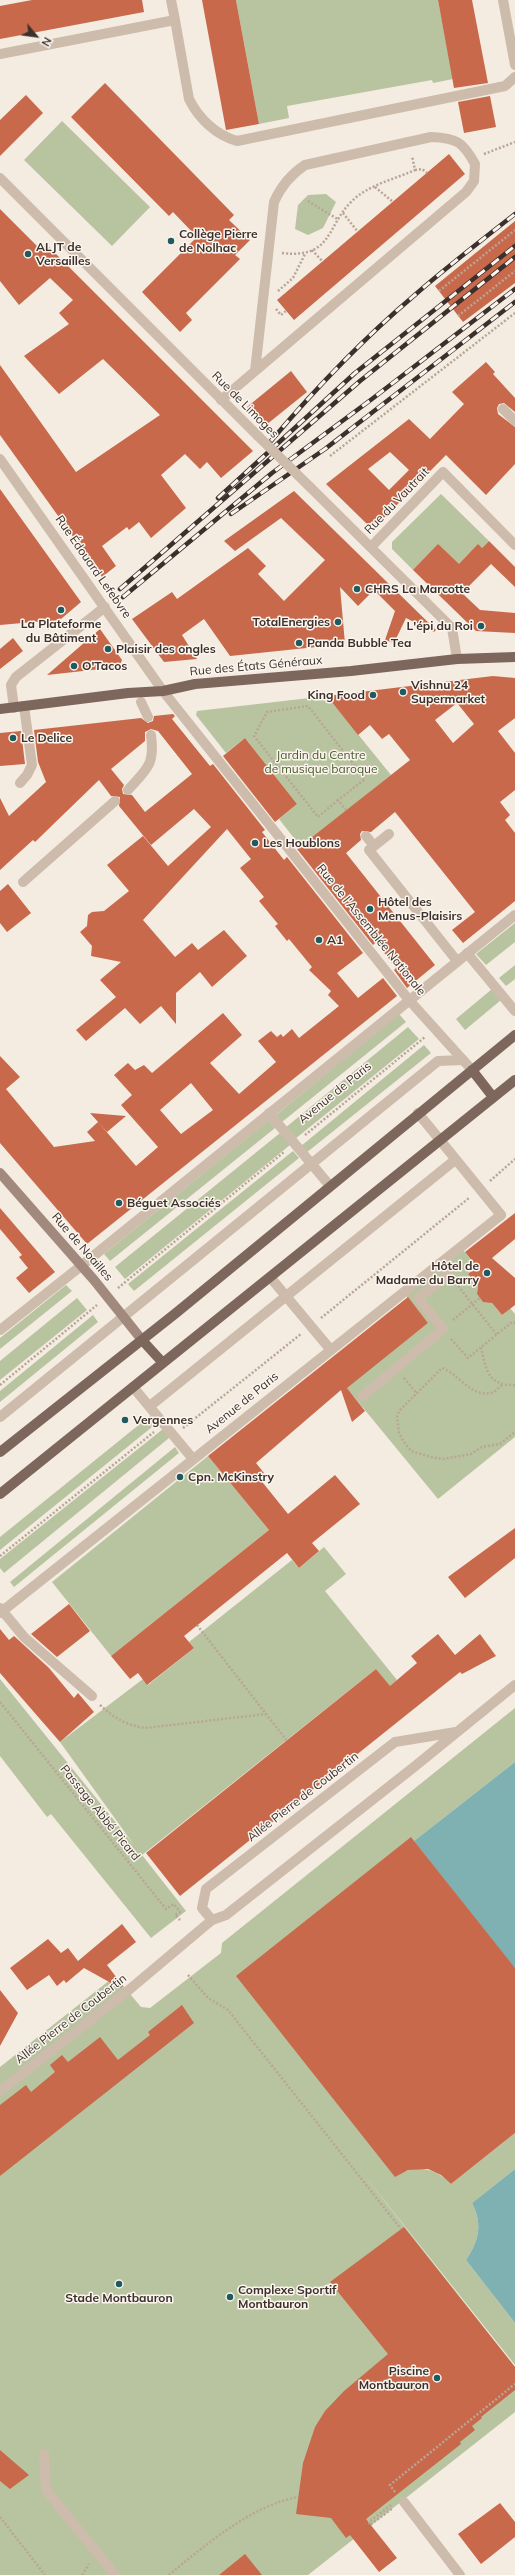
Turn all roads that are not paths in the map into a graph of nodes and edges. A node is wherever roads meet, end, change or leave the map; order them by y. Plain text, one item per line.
1 (171, 0) edge
2 (503, 0) edge
3 (175, 20) junction
4 (0, 54) edge
5 (515, 65) edge
6 (515, 77) edge
7 (0, 178) edge
8 (255, 371) junction
9 (221, 400) junction
10 (503, 409) dead end
11 (515, 421) edge
12 (0, 458) edge
13 (515, 545) edge
14 (371, 547) junction
15 (105, 607) junction
16 (515, 657) edge
17 (456, 659) junction
18 (163, 691) junction
19 (141, 702) dead end
20 (24, 706) junction
21 (14, 708) junction
22 (0, 709) edge
23 (148, 717) dead end
24 (151, 735) dead end
25 (20, 783) dead end
26 (128, 790) dead end
27 (115, 801) dead end
28 (390, 834) dead end
29 (366, 836) dead end
30 (374, 846) junction
31 (23, 882) dead end
32 (515, 915) edge
33 (467, 953) junction
34 (457, 961) junction
35 (409, 1000) junction
36 (514, 1009) edge
37 (515, 1035) edge
38 (463, 1060) junction
39 (472, 1070) junction
40 (515, 1080) edge
41 (494, 1097) junction
42 (269, 1113) junction
43 (418, 1113) junction
44 (439, 1140) junction
45 (455, 1160) junction
46 (311, 1164) junction
47 (0, 1173) edge
48 (330, 1186) junction
49 (439, 1264) junction
50 (81, 1266) junction
51 (270, 1277) junction
52 (287, 1297) junction
53 (123, 1316) junction
54 (0, 1330) edge
55 (142, 1340) junction
56 (330, 1349) junction
57 (163, 1363) junction
58 (133, 1387) junction
59 (363, 1396) dead end
60 (150, 1406) junction
61 (0, 1417) edge
62 (0, 1452) edge
63 (193, 1459) junction
64 (0, 1494) edge
65 (1, 1611) edge
66 (515, 1685) edge
67 (92, 1696) road end
68 (456, 1732) junction
69 (212, 1920) junction
70 (0, 2091) edge
71 (44, 2454) dead end
72 (399, 2502) road end
73 (115, 2575) edge
74 (460, 2575) edge

1 - 3 street
2 - 5 street
3 - 4 street
3 - 6 street
7 - 9 street, Rue de Limoges
8 - 8 street
8 - 9 street
9 - 14 street, Rue de Limoges, bridge
10 - 11 street
12 - 15 street, Rue Édouard Lefebvre
13 - 14 street, Rue du Vautrait
14 - 17 street, Rue de Limoges
15 - 18 street, Rue Édouard Lefebvre
15 - 21 street
16 - 17 main road, Rue des États Généraux
17 - 18 main road, Rue des États Généraux
18 - 20 main road, Rue des États Généraux
18 - 35 street, Rue de l'Assemblée Nationale
19 - 23 street
20 - 21 main road, Rue des États Généraux
20 - 25 street
21 - 22 main road, Rue des États Généraux
24 - 26 street
27 - 31 street
28 - 30 street
29 - 30 street
30 - 34 street
32 - 33 street
33 - 34 street
33 - 36 street
34 - 35 street
35 - 38 street, Rue de l'Assemblée Nationale
35 - 42 street
37 - 39 main road
38 - 39 street, Rue de l'Assemblée Nationale
38 - 46 street
39 - 41 main road
39 - 43 main road
40 - 41 main road
41 - 44 main road
42 - 46 street
42 - 50 street
43 - 44 street
43 - 48 main road
44 - 45 street
44 - 51 main road
45 - 49 street, Avenue de Paris
45 - 52 street
46 - 48 street
46 - 53 street
47 - 50 street, Rue de Noailles
48 - 55 main road
49 - 56 street, Avenue de Paris
49 - 59 street
50 - 53 street, Rue de Noailles
50 - 54 street
51 - 52 street
51 - 57 main road
52 - 56 street
52 - 60 street
53 - 55 street, Rue de Noailles
53 - 61 street
55 - 57 main road
55 - 62 main road
56 - 63 street, Avenue de Paris
57 - 58 main road
58 - 60 street
58 - 64 main road
60 - 63 street
63 - 65 street, Avenue de Paris
65 - 67 street
66 - 68 street, Allée Pierre de Coubertin
68 - 69 street, Allée Pierre de Coubertin
68 - 69 street, Allée Pierre de Coubertin
69 - 70 street, Allée Pierre de Coubertin
71 - 73 street
72 - 74 street

